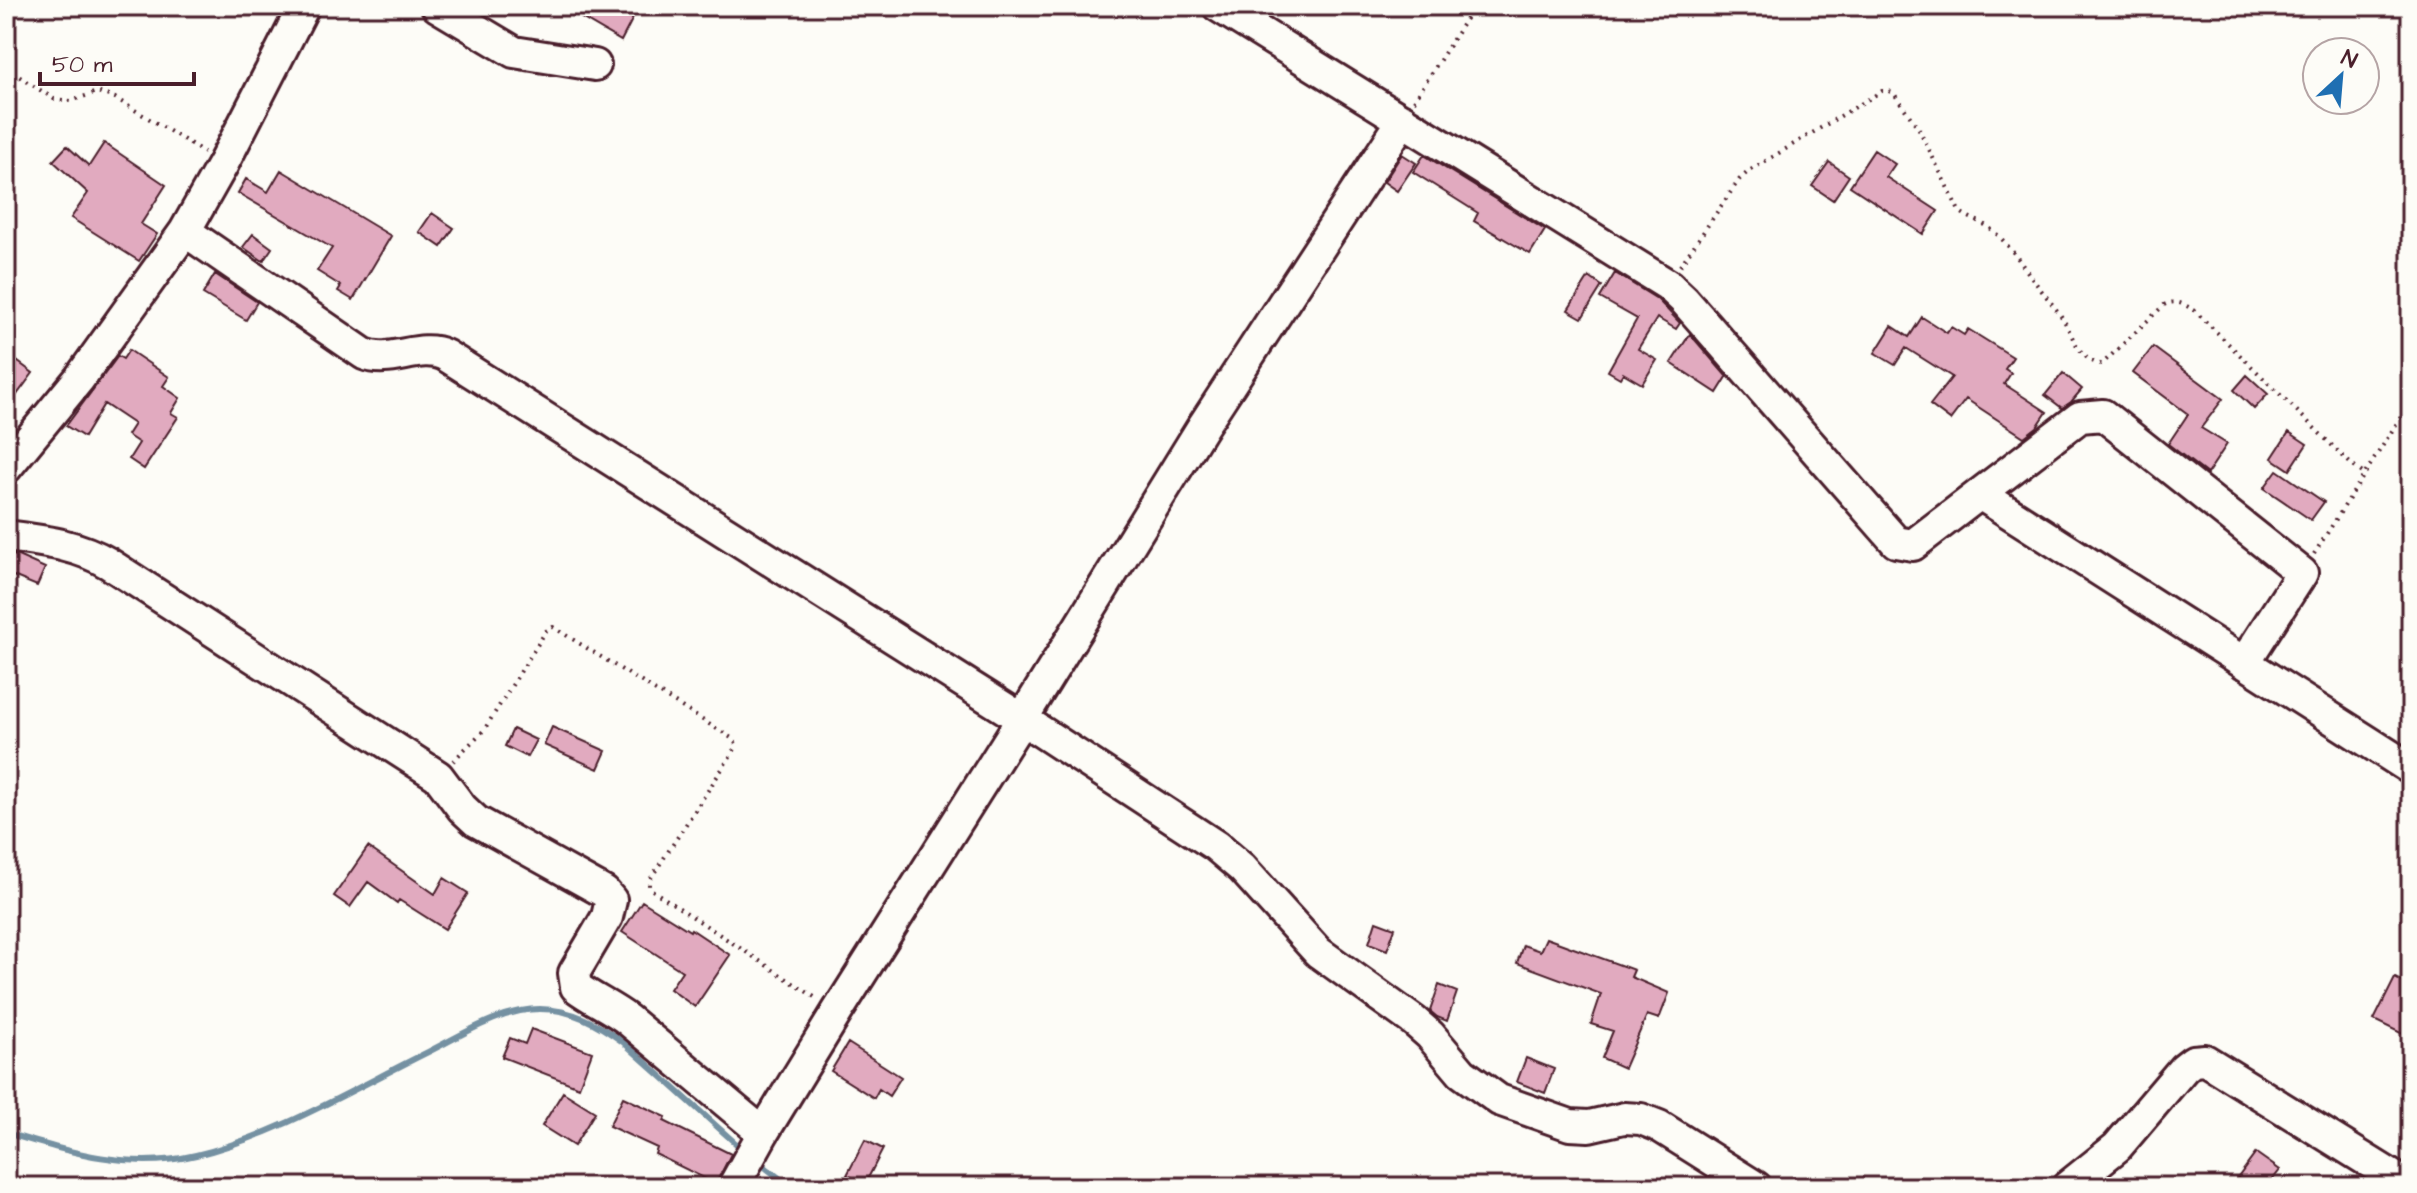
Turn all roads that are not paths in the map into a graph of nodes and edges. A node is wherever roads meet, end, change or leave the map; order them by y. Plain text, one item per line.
1 (304, 6) edge
2 (437, 6) edge
3 (1218, 6) edge
4 (595, 65) dead end
5 (1403, 120) junction
6 (185, 231) junction
7 (6, 468) edge
8 (1980, 494) junction
9 (6, 536) edge
10 (2244, 663) junction
11 (1022, 719) junction
12 (2411, 769) edge
13 (747, 1160) edge
14 (1756, 1187) edge
15 (2067, 1187) edge
16 (2410, 1187) edge

1 - 6 street
2 - 4 street
3 - 5 street
5 - 8 street
5 - 11 street
6 - 7 street
6 - 11 street
8 - 10 street
8 - 10 street
9 - 13 street
10 - 12 street
11 - 13 street
11 - 14 street
15 - 16 street

